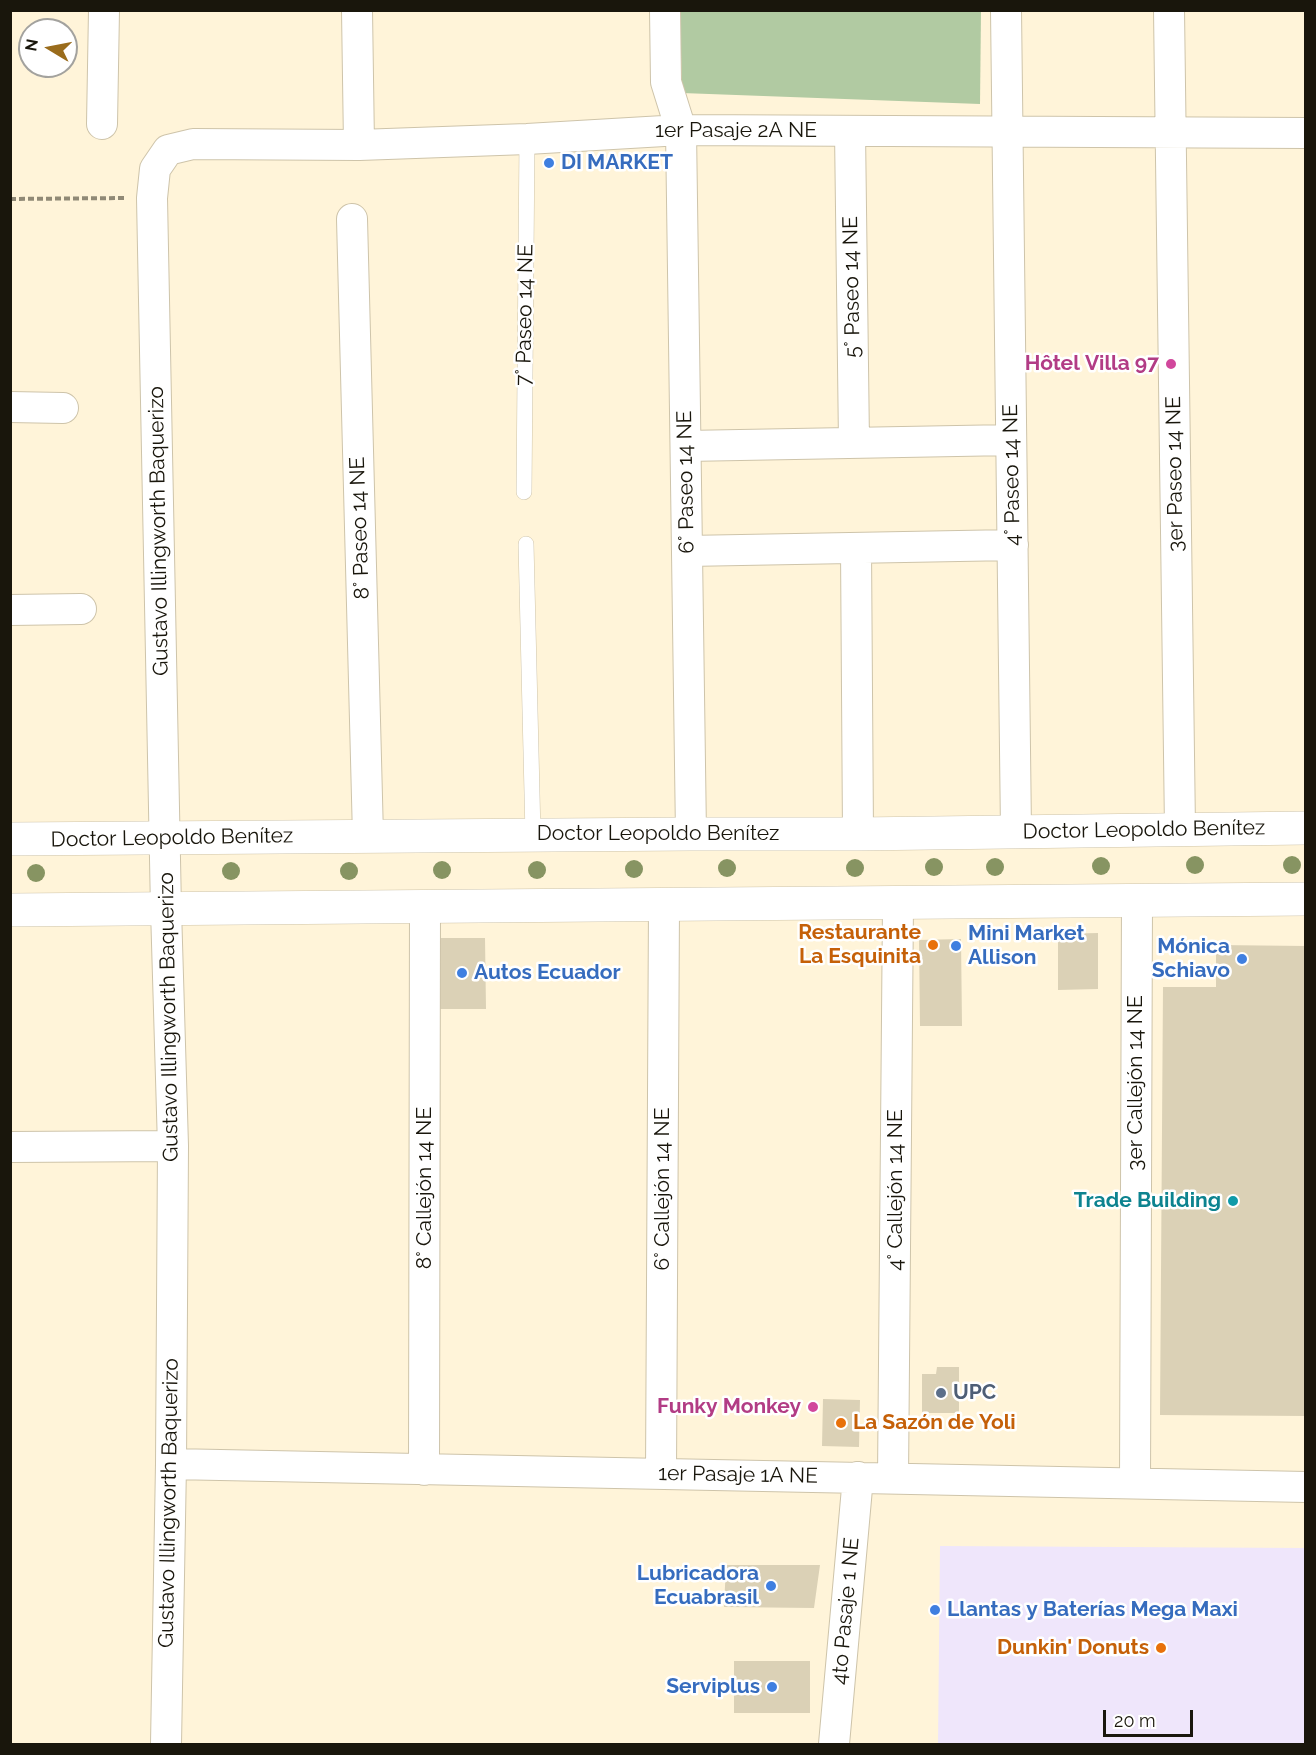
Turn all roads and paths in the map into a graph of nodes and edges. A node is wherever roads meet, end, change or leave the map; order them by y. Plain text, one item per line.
1 (104, 10) edge
2 (357, 10) edge
3 (665, 10) edge
4 (1006, 10) edge
5 (1169, 10) edge
6 (102, 124) dead end
7 (681, 130) junction
8 (850, 131) junction
9 (1007, 132) junction
10 (1170, 132) junction
11 (1305, 133) edge
12 (527, 139) junction
13 (359, 145) junction
14 (168, 150) joint
15 (152, 198) junction
16 (10, 199) edge
17 (352, 219) dead end
18 (10, 407) edge
19 (63, 408) dead end
20 (1011, 440) junction
21 (854, 443) junction
22 (686, 446) junction
23 (524, 492) dead end
24 (526, 544) dead end
25 (1013, 545) junction
26 (855, 548) junction
27 (687, 551) junction
28 (81, 609) dead end
29 (10, 610) edge
30 (1305, 828) edge
31 (1180, 829) junction
32 (1016, 831) junction
33 (691, 834) junction
34 (858, 834) junction
35 (533, 835) junction
36 (368, 836) junction
37 (165, 838) junction
38 (10, 839) edge
39 (1305, 899) edge
40 (1137, 900) junction
41 (898, 903) junction
42 (664, 905) junction
43 (425, 906) junction
44 (166, 909) junction
45 (10, 910) edge
46 (172, 1146) junction
47 (10, 1147) edge
48 (171, 1464) junction
49 (424, 1470) junction
50 (661, 1473) junction
51 (858, 1477) junction
52 (893, 1477) junction
53 (1135, 1482) junction
54 (1305, 1487) edge
55 (166, 1744) edge
56 (834, 1744) edge

1 - 6 street
2 - 13 street
3 - 7 street, 6° Paseo 14 NE
4 - 9 street, 4° Paseo 14 NE
5 - 10 street, 3er Paseo 14 NE
7 - 8 street, 1er Pasaje 2A NE
7 - 12 street, 1er Pasaje 2A NE
7 - 22 street, 6° Paseo 14 NE
8 - 9 street, 1er Pasaje 2A NE
8 - 21 street, 5° Paseo 14 NE
9 - 10 street, 1er Pasaje 2A NE
9 - 20 street, 4° Paseo 14 NE
10 - 11 street, 1er Pasaje 2A NE
10 - 31 street, 3er Paseo 14 NE
12 - 13 street, 1er Pasaje 2A NE
12 - 23 lane, 7° Paseo 14 NE
13 - 14 street, 1er Pasaje 2A NE
14 - 15 street, Gustavo Illingworth Baquerizo
15 - 16 path
15 - 37 street, Gustavo Illingworth Baquerizo
17 - 36 street, 8° Paseo 14 NE
18 - 19 street
20 - 21 street
20 - 25 street, 4° Paseo 14 NE
21 - 22 street
22 - 27 street, 6° Paseo 14 NE
24 - 35 lane
25 - 26 street
25 - 32 street, 4° Paseo 14 NE
26 - 27 street
26 - 34 street
27 - 33 street, 6° Paseo 14 NE
28 - 29 street
30 - 31 street, Doctor Leopoldo Benítez
31 - 32 street, Doctor Leopoldo Benítez
32 - 34 street, Doctor Leopoldo Benítez
33 - 34 street, Doctor Leopoldo Benítez
33 - 35 street, Doctor Leopoldo Benítez
35 - 36 street, Doctor Leopoldo Benítez
36 - 37 street, Doctor Leopoldo Benítez
37 - 38 street, Doctor Leopoldo Benítez
37 - 44 street, Gustavo Illingworth Baquerizo
39 - 40 street
40 - 41 street
40 - 53 street, 3er Callejón 14 NE
41 - 42 street
41 - 52 street, 4° Callejón 14 NE
42 - 43 street
42 - 50 street, 6° Callejón 14 NE
43 - 44 street
43 - 49 street, 8° Callejón 14 NE
44 - 45 street
44 - 46 street, Gustavo Illingworth Baquerizo
46 - 47 street
46 - 48 street, Gustavo Illingworth Baquerizo
48 - 49 street, 1er Pasaje 1A NE
48 - 55 street, Gustavo Illingworth Baquerizo
49 - 50 street, 1er Pasaje 1A NE
50 - 51 street, 1er Pasaje 1A NE
51 - 52 street, 1er Pasaje 1A NE
51 - 56 street, 4to Pasaje 1 NE
52 - 53 street, 1er Pasaje 1A NE
53 - 54 street, 1er Pasaje 1A NE

